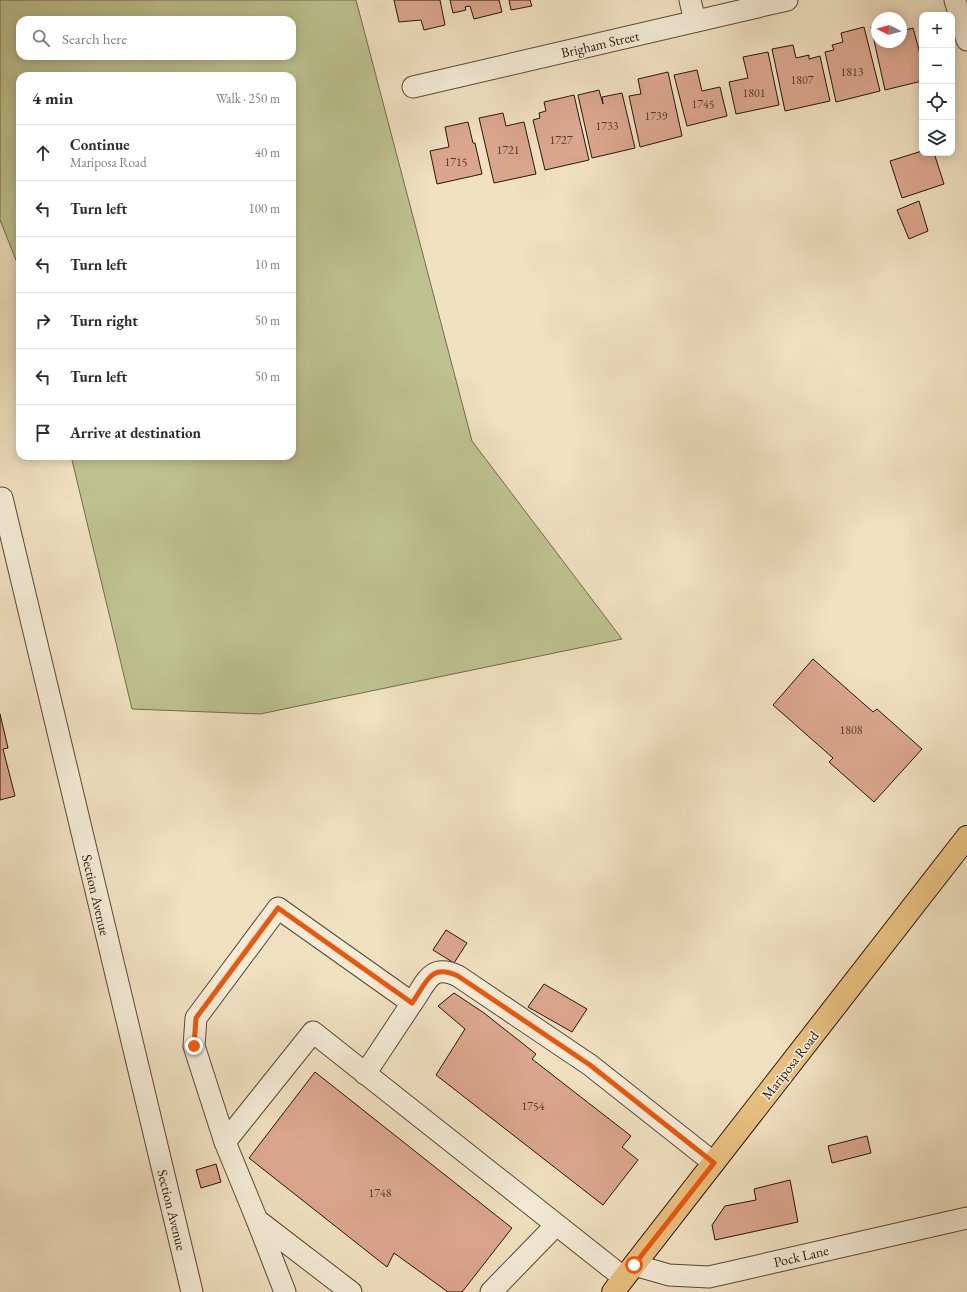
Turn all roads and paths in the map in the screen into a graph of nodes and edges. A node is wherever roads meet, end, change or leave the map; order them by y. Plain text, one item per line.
1 (690, 0) edge
2 (787, 0) edge
3 (955, 0) edge
4 (695, 21) junction
5 (967, 40) edge
6 (413, 87) dead end
7 (2, 498) dead end
8 (967, 837) edge
9 (412, 1003) junction
10 (365, 1074) junction
11 (225, 1142) junction
12 (714, 1163) junction
13 (967, 1218) edge
14 (257, 1220) junction
15 (556, 1225) junction
16 (623, 1278) edge
17 (192, 1292) edge
18 (285, 1292) edge
19 (351, 1292) edge
20 (491, 1292) edge

1 - 4 street
2 - 4 street, Brigham Street
3 - 5 street
4 - 6 street, Brigham Street
7 - 17 street, Section Avenue
8 - 12 main road, Mariposa Road
9 - 10 street
9 - 11 street
9 - 12 street
10 - 11 street
10 - 15 street
11 - 14 street
12 - 16 main road, Mariposa Road
13 - 16 street, Pock Lane
14 - 18 street
14 - 19 street
15 - 16 street
15 - 20 street

